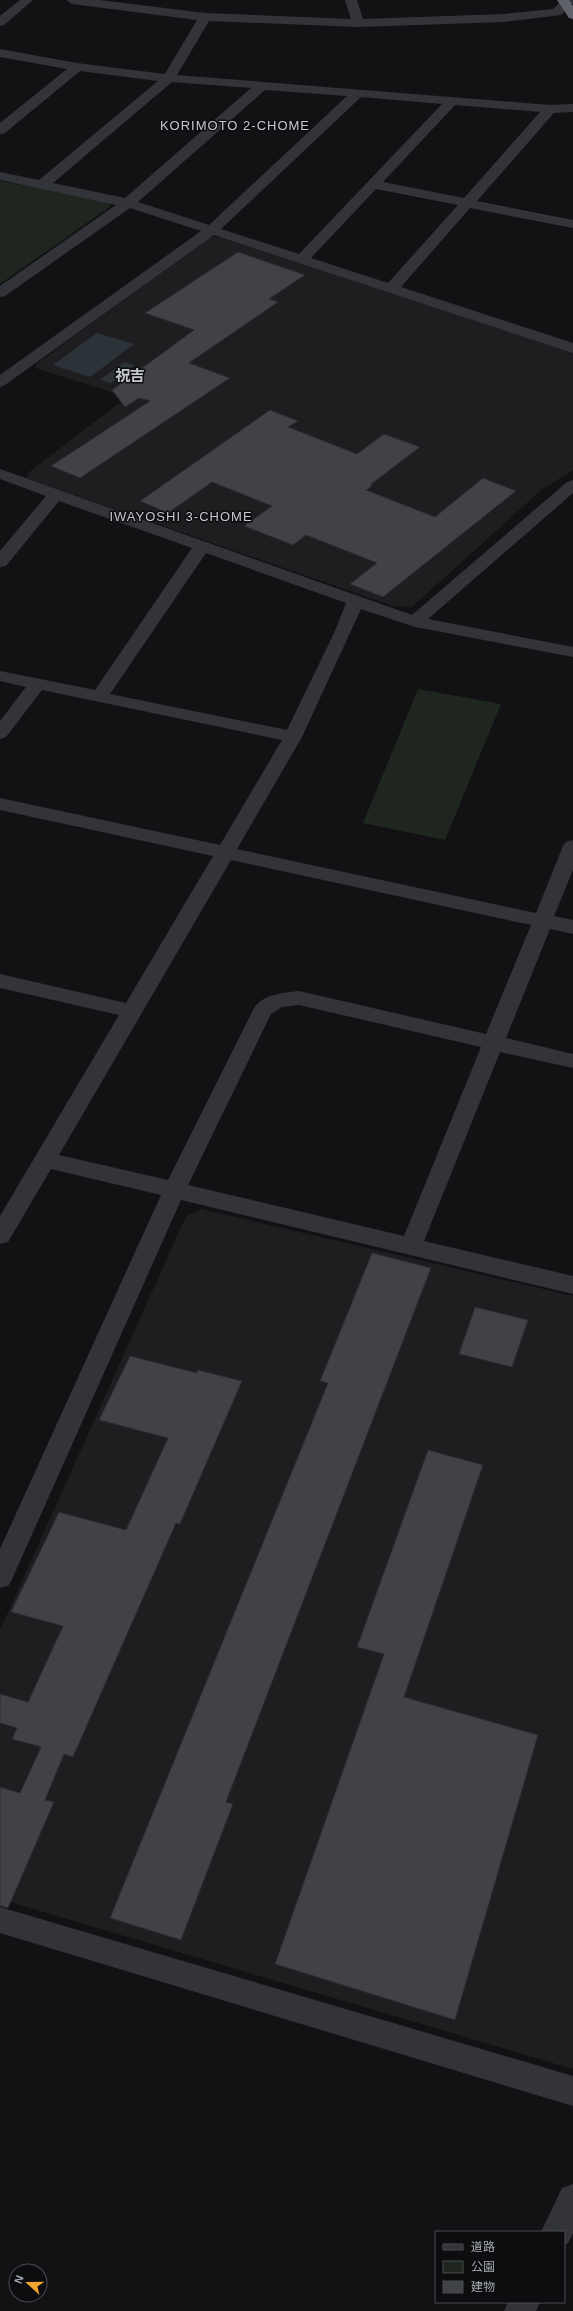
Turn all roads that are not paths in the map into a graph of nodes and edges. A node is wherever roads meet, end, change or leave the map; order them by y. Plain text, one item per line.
1 (27, 0) edge
2 (72, 0) edge
3 (351, 0) edge
4 (566, 1) edge
5 (573, 15) edge
6 (205, 17) junction
7 (0, 22) edge
8 (358, 23) junction
9 (0, 53) edge
10 (77, 67) junction
11 (169, 78) junction
12 (261, 86) junction
13 (357, 94) junction
14 (451, 102) junction
15 (573, 108) edge
16 (550, 109) junction
17 (0, 130) edge
18 (0, 176) edge
19 (42, 184) junction
20 (373, 184) junction
21 (128, 203) junction
22 (467, 203) junction
23 (573, 224) edge
24 (212, 230) junction
25 (302, 259) junction
26 (391, 289) junction
27 (0, 293) edge
28 (570, 343) edge
29 (0, 382) edge
30 (0, 474) edge
31 (572, 486) edge
32 (55, 495) junction
33 (202, 546) junction
34 (0, 562) edge
35 (356, 600) junction
36 (415, 622) junction
37 (573, 652) edge
38 (0, 676) edge
39 (38, 684) junction
40 (99, 697) junction
41 (0, 733) edge
42 (293, 737) junction
43 (0, 804) edge
44 (573, 846) edge
45 (224, 853) junction
46 (542, 920) junction
47 (573, 927) edge
48 (0, 980) edge
49 (130, 1011) junction
50 (492, 1044) junction
51 (573, 1061) edge
52 (44, 1159) junction
53 (174, 1191) junction
54 (0, 1236) edge
55 (411, 1246) junction
56 (573, 1285) edge
57 (0, 1577) edge
58 (0, 1920) edge
59 (573, 2091) edge
60 (573, 2199) edge
61 (557, 2231) edge

1 - 7 street
2 - 6 street
3 - 8 street
4 - 5 highway
4 - 8 street
6 - 8 street
6 - 11 street
9 - 10 street
10 - 11 street
10 - 17 street
11 - 12 street
11 - 19 street
12 - 13 street
12 - 21 street
13 - 14 street
13 - 24 street
14 - 16 street
14 - 20 street
15 - 16 street
16 - 22 street
18 - 19 street
19 - 21 street
20 - 22 street
20 - 25 street
21 - 24 street
21 - 27 street
22 - 23 street
22 - 26 street
24 - 25 street
24 - 29 street
25 - 26 street
26 - 28 street
30 - 32 street
31 - 36 street
32 - 33 street
32 - 34 street
33 - 35 street
33 - 40 street
35 - 36 street
35 - 42 street
36 - 37 street
38 - 39 street
39 - 40 street
39 - 41 street
40 - 42 street
42 - 45 street
43 - 45 street
44 - 46 street
45 - 46 street
45 - 49 street
46 - 47 street
46 - 50 street
48 - 49 street
49 - 52 street
50 - 51 street
50 - 53 street
50 - 55 street
52 - 53 street
52 - 54 street
53 - 55 street
53 - 57 street
55 - 56 street
58 - 59 street
60 - 61 street

